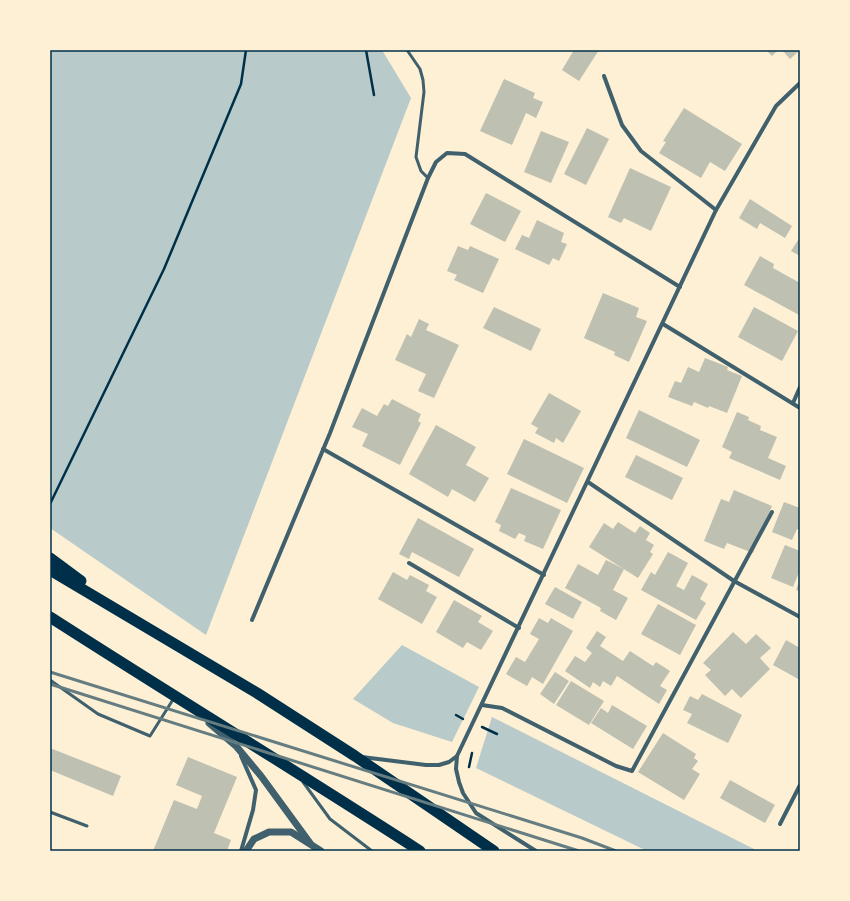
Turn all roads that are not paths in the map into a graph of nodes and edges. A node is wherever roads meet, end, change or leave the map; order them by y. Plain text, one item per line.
1 (407, 50) edge
2 (604, 76) dead end
3 (800, 83) edge
4 (428, 178) junction
5 (716, 210) junction
6 (680, 288) junction
7 (663, 324) junction
8 (800, 387) edge
9 (793, 403) junction
10 (800, 408) edge
11 (323, 449) junction
12 (588, 482) junction
13 (772, 512) dead end
14 (50, 558) edge
15 (409, 563) dead end
16 (50, 570) edge
17 (544, 575) junction
18 (734, 581) junction
19 (50, 617) edge
20 (800, 617) edge
21 (252, 620) dead end
22 (137, 621) junction
23 (519, 628) junction
24 (50, 680) edge
25 (175, 697) junction
26 (482, 705) junction
27 (192, 708) junction
28 (236, 746) junction
29 (355, 756) junction
30 (457, 756) junction
31 (295, 770) junction
32 (800, 785) edge
33 (50, 812) edge
34 (780, 824) dead end
35 (88, 826) dead end
36 (310, 843) junction
37 (241, 851) edge
38 (246, 851) edge
39 (321, 851) edge
40 (372, 851) edge
41 (420, 851) edge
42 (494, 851) edge
43 (536, 851) edge

1 - 4 lane
2 - 5 street
3 - 5 street
4 - 6 street
4 - 11 street
5 - 6 street
6 - 7 street
7 - 9 street
7 - 12 street
8 - 9 street
9 - 10 street
11 - 17 street
11 - 21 street
12 - 17 street
12 - 18 street
13 - 18 street
14 - 22 highway
15 - 23 street
16 - 22 highway
17 - 23 street
18 - 20 street
18 - 26 street
19 - 25 highway
22 - 29 highway
23 - 26 street
24 - 25 lane
25 - 27 highway
26 - 30 street
27 - 28 street
27 - 31 highway
28 - 36 street
28 - 37 street
29 - 30 street
29 - 42 highway
30 - 43 street
31 - 40 lane
31 - 41 highway
32 - 34 street
33 - 35 lane
36 - 38 street
36 - 39 street

